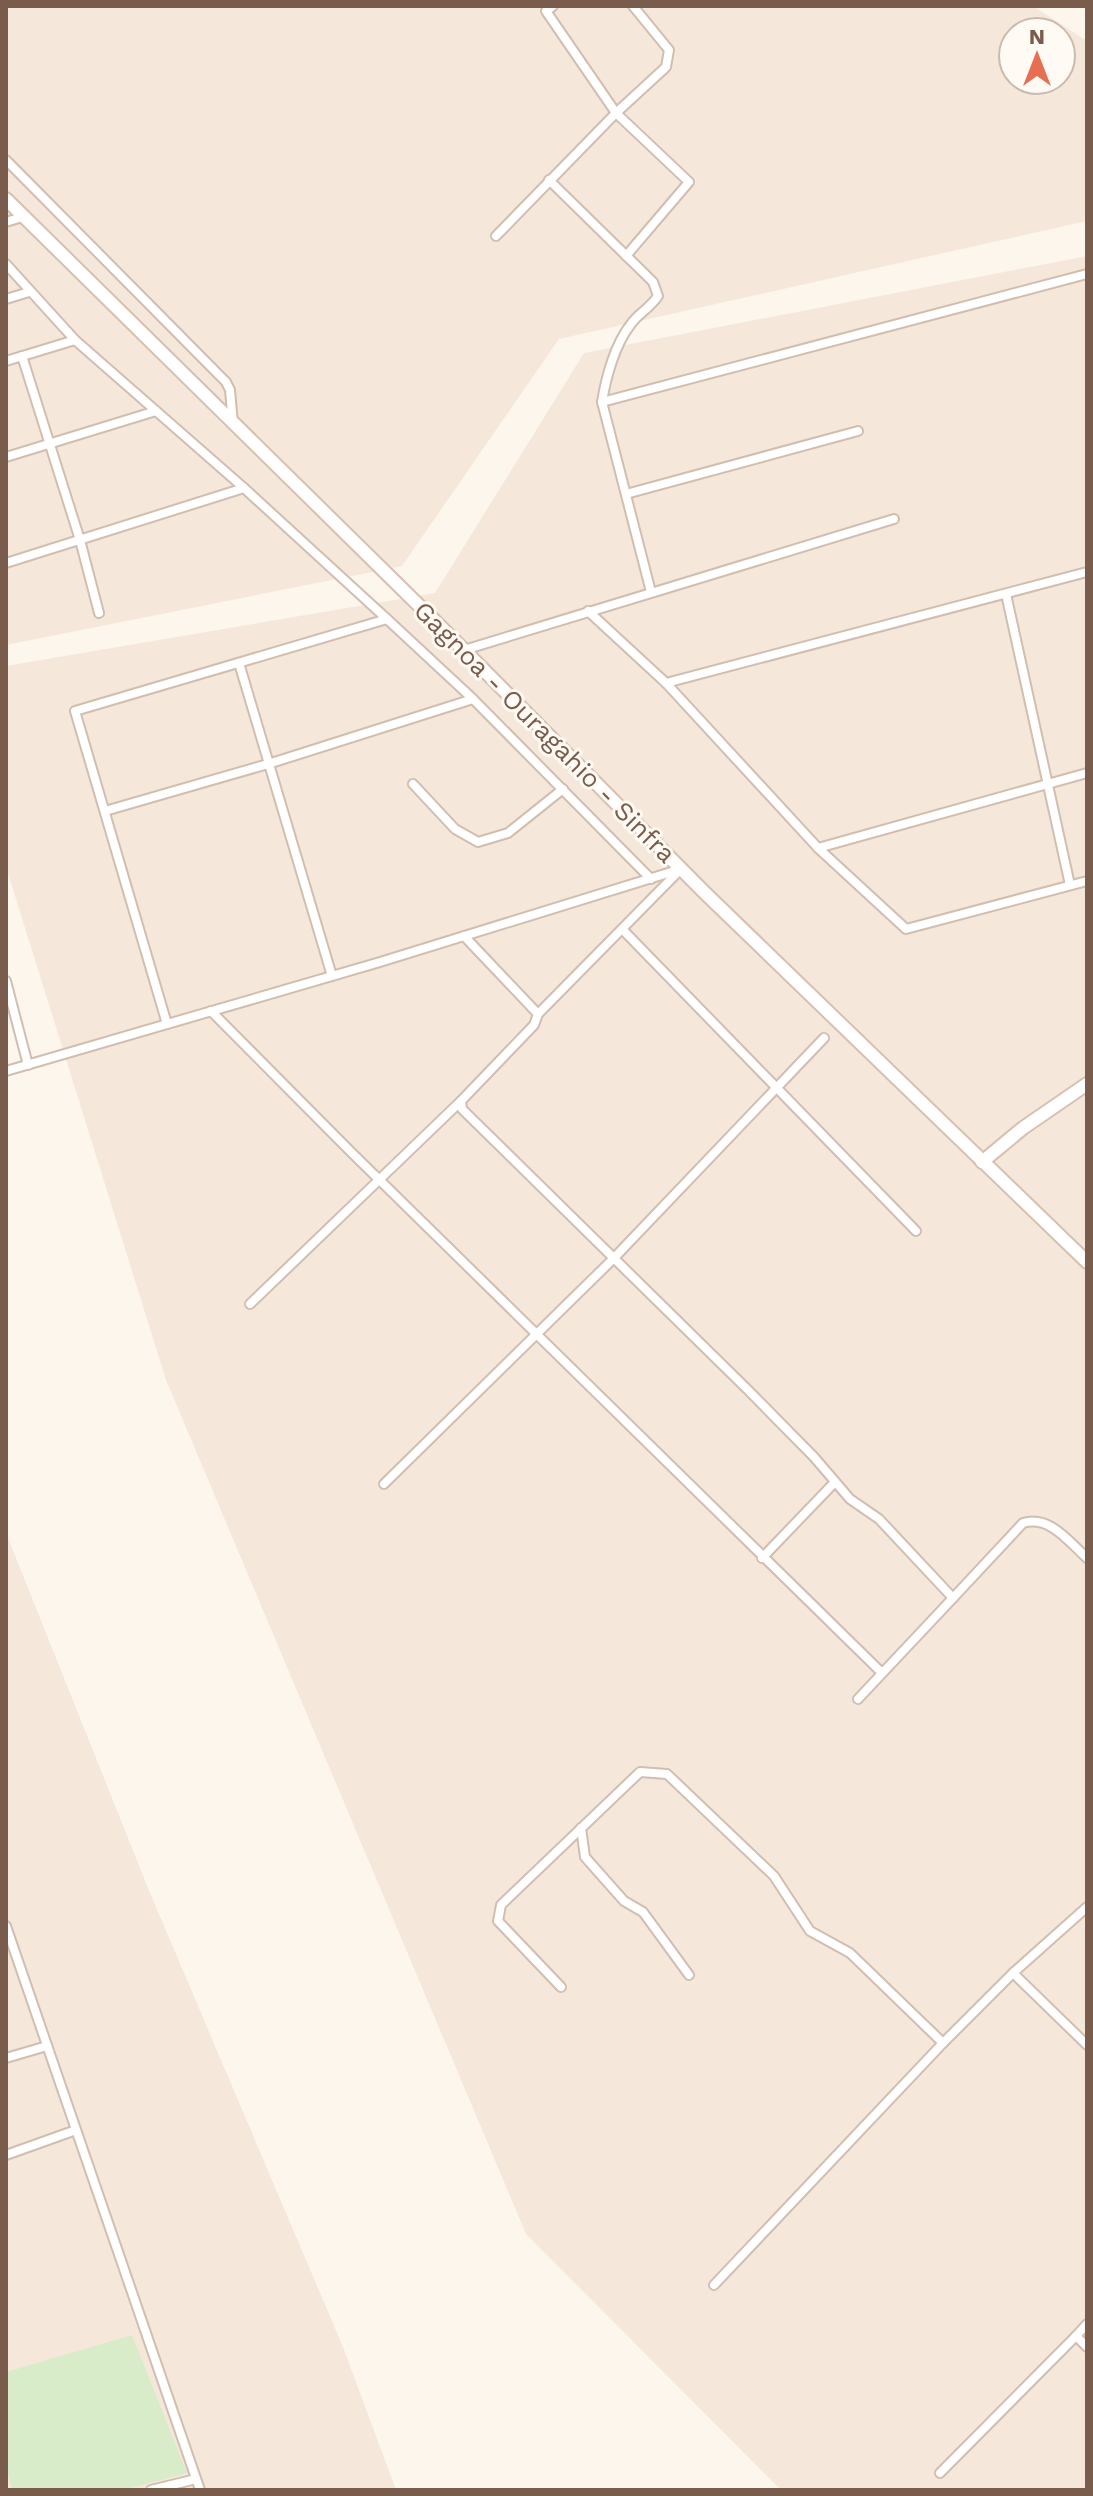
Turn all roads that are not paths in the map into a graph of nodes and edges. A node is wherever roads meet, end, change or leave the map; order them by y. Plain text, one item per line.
1 (553, 6) edge
2 (633, 6) edge
3 (616, 113) junction
4 (6, 160) edge
5 (549, 180) junction
6 (6, 199) edge
7 (22, 217) junction
8 (6, 222) edge
9 (496, 236) dead end
10 (626, 256) junction
11 (6, 264) edge
12 (1087, 274) edge
13 (29, 292) junction
14 (6, 299) edge
15 (75, 340) junction
16 (22, 356) junction
17 (6, 361) edge
18 (602, 402) junction
19 (156, 411) junction
20 (233, 424) junction
21 (858, 431) dead end
22 (49, 444) junction
23 (6, 457) edge
24 (244, 488) junction
25 (626, 494) junction
26 (894, 519) dead end
27 (80, 540) junction
28 (6, 563) edge
29 (1087, 572) edge
30 (651, 592) junction
31 (1006, 594) junction
32 (588, 611) junction
33 (99, 613) dead end
34 (387, 619) junction
35 (464, 650) junction
36 (239, 663) junction
37 (666, 683) junction
38 (473, 699) junction
39 (268, 764) junction
40 (1087, 773) edge
41 (1047, 783) junction
42 (413, 784) dead end
43 (563, 789) junction
44 (105, 811) junction
45 (818, 848) junction
46 (681, 869) junction
47 (651, 879) junction
48 (1087, 881) edge
49 (1070, 885) junction
50 (622, 929) junction
51 (464, 936) junction
52 (332, 976) junction
53 (6, 981) edge
54 (211, 1011) junction
55 (538, 1014) junction
56 (167, 1024) junction
57 (824, 1038) dead end
58 (28, 1065) junction
59 (6, 1071) edge
60 (1087, 1084) edge
61 (777, 1087) junction
62 (461, 1101) junction
63 (982, 1162) junction
64 (379, 1179) junction
65 (916, 1231) dead end
66 (614, 1258) junction
67 (1087, 1262) edge
68 (250, 1304) dead end
69 (536, 1335) junction
70 (835, 1482) junction
71 (384, 1484) dead end
72 (762, 1558) junction
73 (1087, 1558) edge
74 (953, 1598) junction
75 (882, 1673) junction
76 (858, 1699) dead end
77 (581, 1828) junction
78 (1087, 1907) edge
79 (6, 1926) edge
80 (10, 1950) edge
81 (1013, 1973) junction
82 (689, 1975) dead end
83 (561, 1987) dead end
84 (943, 2043) junction
85 (1087, 2045) edge
86 (47, 2046) junction
87 (6, 2058) edge
88 (76, 2130) junction
89 (6, 2155) edge
90 (714, 2285) dead end
91 (1087, 2324) edge
92 (1076, 2336) junction
93 (1087, 2347) edge
94 (940, 2473) dead end
95 (196, 2479) junction
96 (151, 2490) edge
97 (200, 2490) edge

1 - 3 street
2 - 3 street
3 - 5 street
3 - 10 street
4 - 20 street
5 - 9 street
5 - 10 street
6 - 7 main road, Gagnoa - Ouragahio - Sinfra
7 - 8 street
7 - 20 main road, Gagnoa - Ouragahio - Sinfra
10 - 18 street
11 - 13 street
12 - 18 street
13 - 14 street
13 - 15 street
15 - 16 street
15 - 19 street
16 - 17 street
16 - 22 street
18 - 25 street
19 - 22 street
19 - 24 street
20 - 35 main road, Gagnoa - Ouragahio - Sinfra
21 - 25 street
22 - 23 street
22 - 27 street
24 - 27 street
24 - 34 street
25 - 30 street
26 - 30 street
27 - 28 street
27 - 33 street
29 - 31 street
30 - 32 street
31 - 37 street
31 - 41 street
32 - 35 street
32 - 37 street
34 - 36 street
34 - 38 street
35 - 46 main road, Gagnoa - Ouragahio - Sinfra
36 - 39 street
36 - 44 street
37 - 45 street
38 - 39 street
38 - 43 street
39 - 44 street
39 - 52 street
40 - 41 street
41 - 45 street
41 - 49 street
42 - 43 street
43 - 47 street
44 - 56 street
45 - 49 street
46 - 47 street
46 - 50 street
46 - 63 main road, Gagnoa - Ouragahio - Sinfra
47 - 51 street
48 - 49 street
50 - 55 street
50 - 61 street
51 - 52 street
51 - 55 street
52 - 54 street
53 - 58 street
54 - 56 street
54 - 64 street
55 - 62 street
56 - 58 street
57 - 61 street
58 - 59 street
60 - 63 main road
61 - 65 street
61 - 66 street
62 - 64 street
62 - 66 street
63 - 67 main road, Gagnoa - Ouragahio - Sinfra
64 - 68 street
64 - 69 street
66 - 69 street
66 - 70 street
69 - 71 street
69 - 72 street
70 - 72 street
70 - 74 street
72 - 75 street
73 - 74 street
74 - 75 street
75 - 76 street
77 - 82 street
77 - 83 street
77 - 84 street
78 - 81 street
79 - 80 street
80 - 86 street
81 - 84 street
81 - 85 street
84 - 90 street
86 - 87 street
86 - 88 street
88 - 89 street
88 - 95 street
91 - 92 street
92 - 93 street
92 - 94 street
95 - 96 street
95 - 97 street

